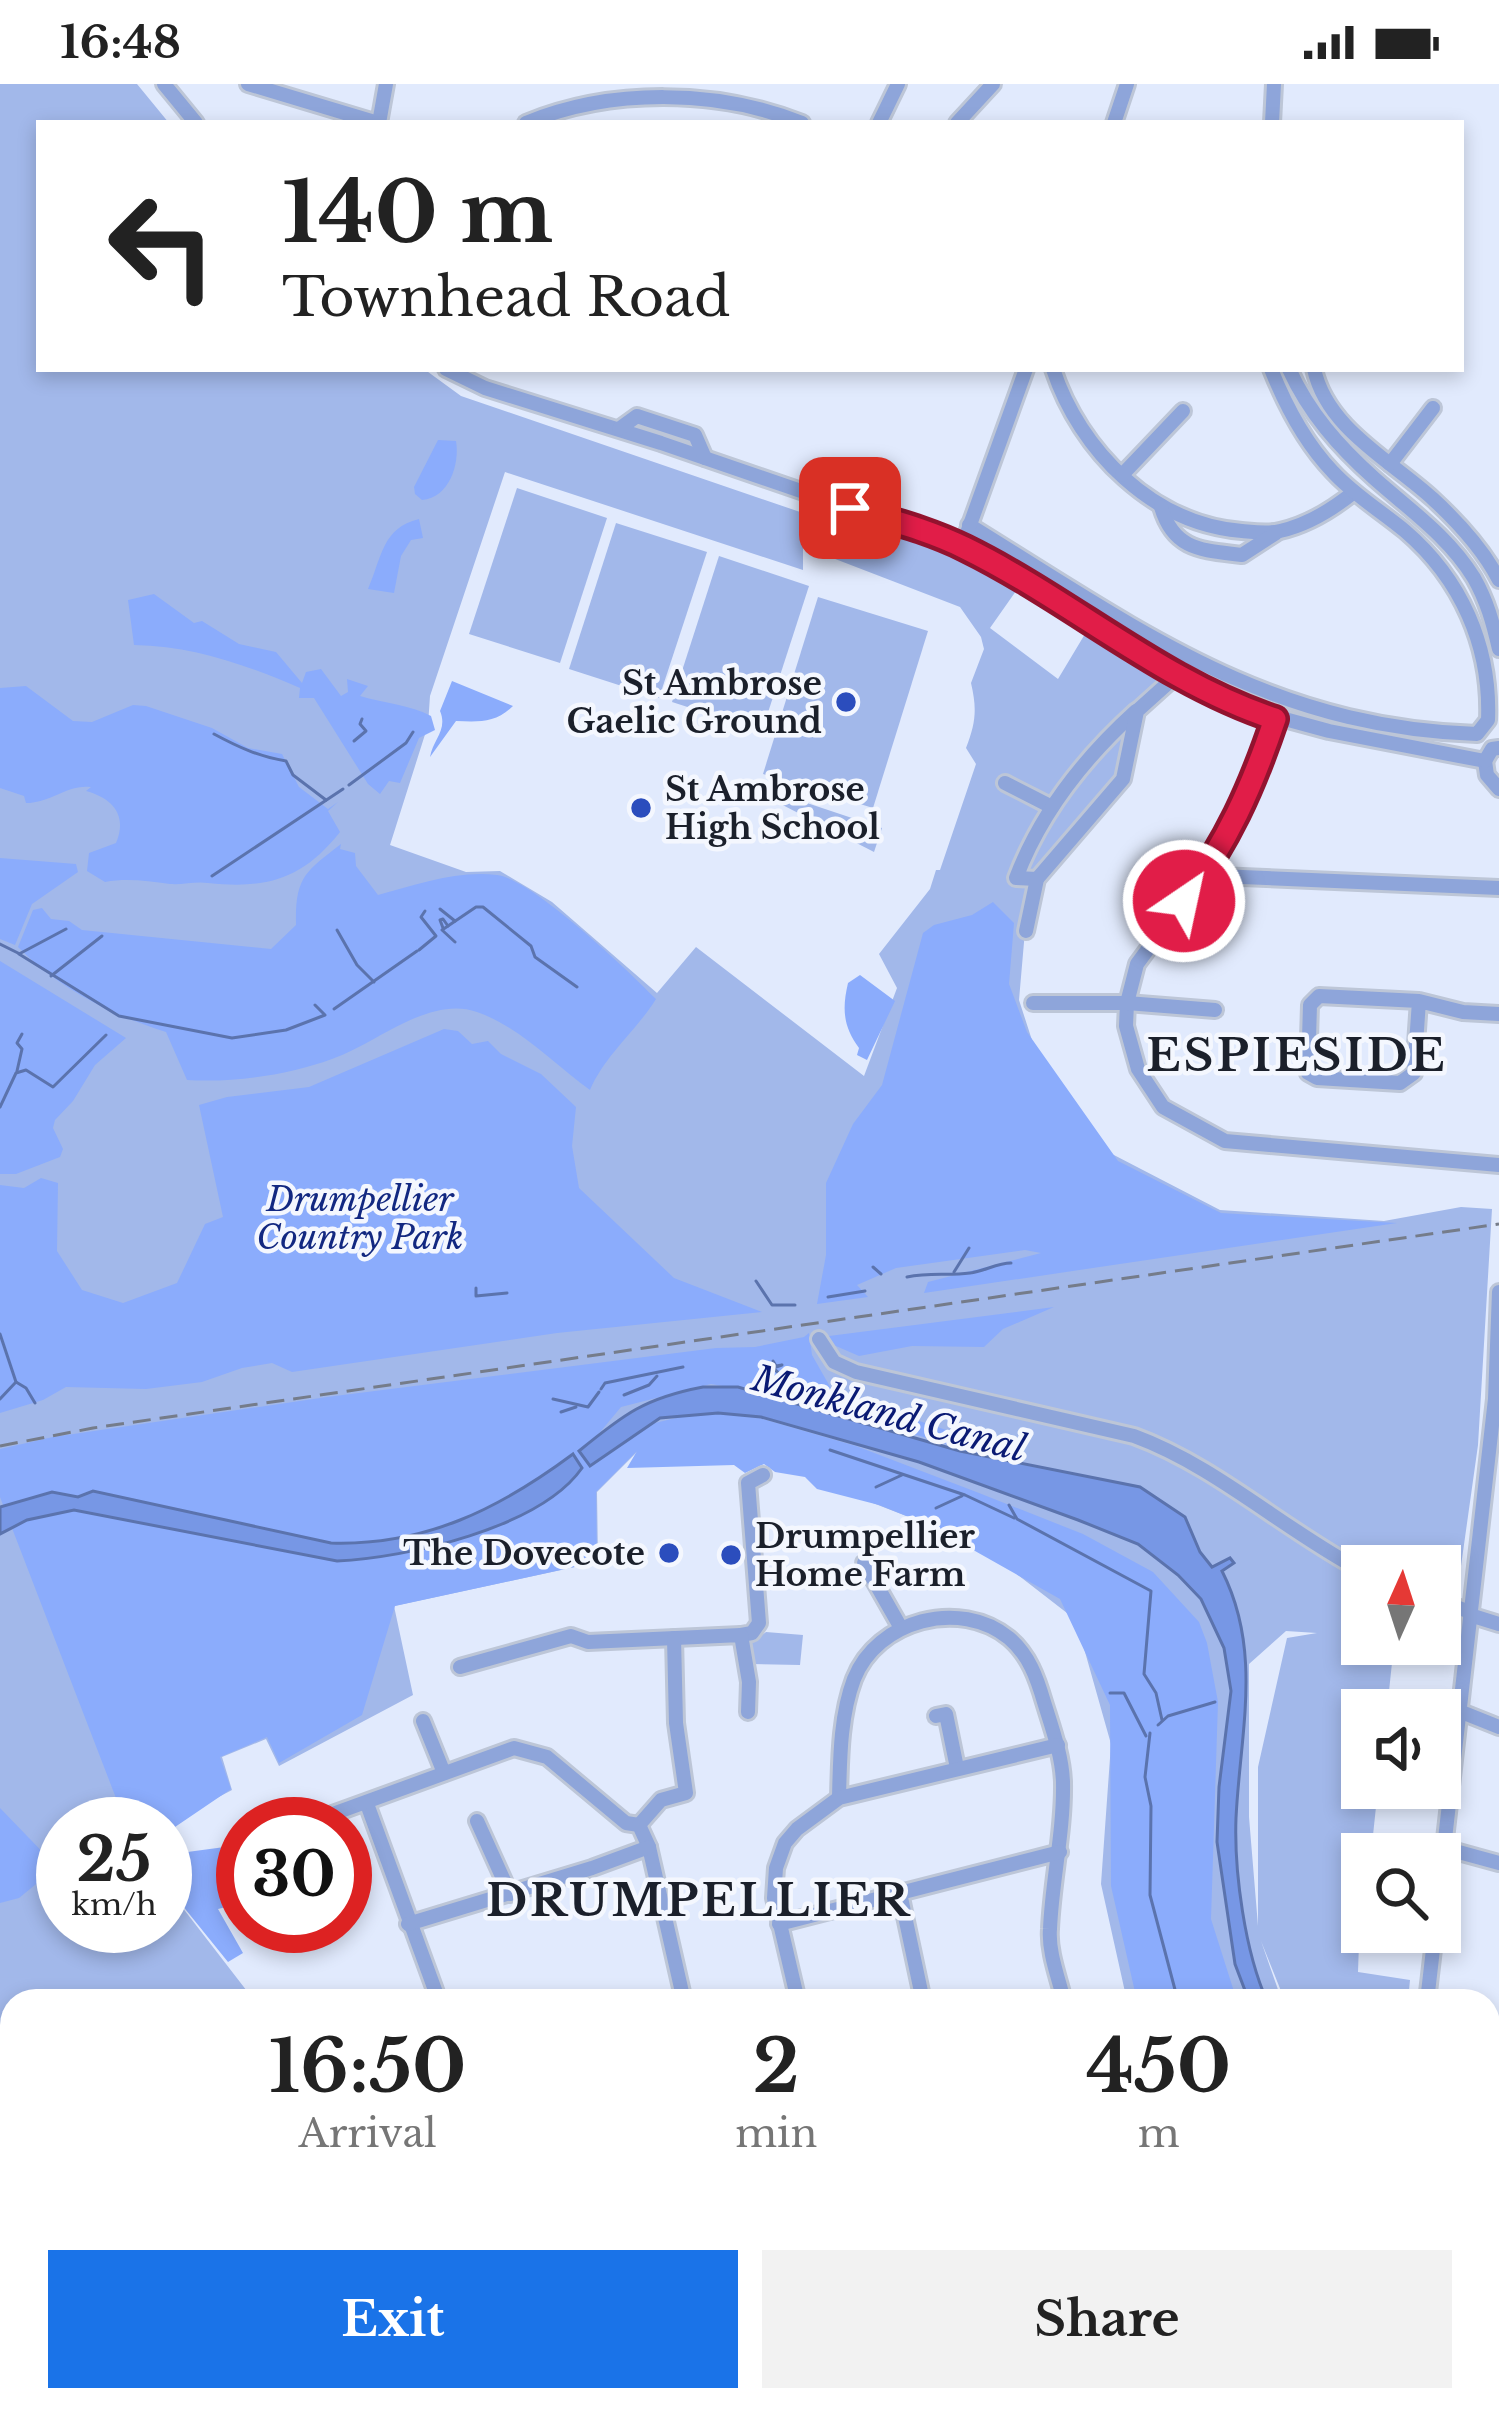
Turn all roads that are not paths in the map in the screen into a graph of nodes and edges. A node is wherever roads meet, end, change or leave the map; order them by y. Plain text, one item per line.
1 (164, 84) edge
2 (248, 84) edge
3 (386, 84) edge
4 (898, 84) edge
5 (993, 84) edge
6 (1127, 84) edge
7 (1274, 84) edge
8 (574, 115) edge
9 (194, 120) edge
10 (368, 120) edge
11 (379, 120) edge
12 (544, 120) edge
13 (791, 120) edge
14 (880, 120) edge
15 (960, 120) edge
16 (1115, 120) edge
17 (1272, 120) edge
18 (452, 372) edge
19 (1025, 372) edge
20 (1054, 372) edge
21 (1272, 372) edge
22 (1290, 372) edge
23 (1315, 372) edge
24 (1433, 408) dead end
25 (1183, 411) dead end
26 (1390, 464) junction
27 (1122, 476) junction
28 (1354, 492) junction
29 (1161, 507) junction
30 (1421, 518) junction
31 (969, 525) junction
32 (1278, 532) junction
33 (1407, 533) junction
34 (964, 547) junction
35 (1499, 580) edge
36 (1495, 611) edge
37 (1499, 649) edge
38 (1202, 666) junction
39 (1177, 675) junction
40 (1194, 683) junction
41 (1137, 711) junction
42 (1275, 719) junction
43 (1499, 748) edge
44 (1485, 760) junction
45 (1005, 783) dead end
46 (1499, 789) edge
47 (1052, 807) junction
48 (1207, 869) junction
49 (1037, 879) junction
50 (1499, 888) edge
51 (1025, 931) dead end
52 (1418, 1001) junction
53 (1033, 1003) dead end
54 (1127, 1003) junction
55 (1215, 1010) dead end
56 (1499, 1014) edge
57 (1499, 1165) edge
58 (1499, 1292) edge
59 (819, 1339) dead end
60 (1497, 1398) edge
61 (763, 1475) dead end
62 (1341, 1560) edge
63 (863, 1564) dead end
64 (1461, 1609) edge
65 (1470, 1613) junction
66 (1499, 1624) edge
67 (901, 1628) junction
68 (741, 1635) junction
69 (674, 1637) junction
70 (460, 1667) dead end
71 (747, 1693) junction
72 (729, 1694) dead end
73 (1461, 1694) edge
74 (748, 1712) dead end
75 (1461, 1713) edge
76 (945, 1714) dead end
77 (423, 1721) dead end
78 (1499, 1726) edge
79 (1058, 1745) junction
80 (957, 1768) junction
81 (444, 1773) junction
82 (839, 1798) junction
83 (372, 1802) edge
84 (372, 1819) edge
85 (477, 1821) dead end
86 (639, 1826) junction
87 (650, 1846) junction
88 (1060, 1852) junction
89 (1461, 1853) edge
90 (1499, 1864) edge
91 (510, 1894) junction
92 (900, 1894) junction
93 (408, 1924) junction
94 (779, 1924) junction
95 (1433, 1953) edge
96 (434, 1989) edge
97 (682, 1989) edge
98 (795, 1989) edge
99 (920, 1989) edge
100 (1061, 1989) edge
101 (1428, 1989) edge

1 - 9 street
2 - 10 street
3 - 11 street
4 - 14 street
5 - 15 street
6 - 16 street
7 - 17 street
8 - 12 street
8 - 13 street
18 - 34 street
19 - 31 street
20 - 27 street
21 - 28 street
22 - 30 street
23 - 26 street
24 - 26 street
25 - 27 street
26 - 35 street
27 - 29 street
28 - 32 street
28 - 33 street
29 - 32 street
29 - 32 street
30 - 33 street
30 - 36 street
31 - 34 street
31 - 38 street
33 - 38 street
34 - 39 street
36 - 37 street
38 - 40 street
39 - 40 street
39 - 41 street
40 - 42 street
41 - 47 street
41 - 49 street
42 - 44 street
42 - 48 street
43 - 44 street
44 - 46 street
45 - 47 street
47 - 49 street
48 - 50 street
48 - 54 street
49 - 51 street
52 - 52 street
52 - 56 street
53 - 54 street
54 - 55 street
54 - 57 street
58 - 60 street
59 - 62 street
60 - 65 street
61 - 68 street
63 - 67 street
64 - 65 street
65 - 66 street
65 - 73 street
67 - 79 street
67 - 82 street
68 - 69 street
68 - 71 street
69 - 70 street
69 - 86 street
71 - 72 street
71 - 74 street
75 - 78 street
76 - 80 street
77 - 81 street
79 - 80 street
79 - 88 street
80 - 82 street
81 - 83 street
81 - 86 street
82 - 94 street
84 - 93 street
85 - 91 street
86 - 87 street
87 - 91 street
87 - 97 street
88 - 92 street
88 - 100 street
89 - 90 street
91 - 93 street
92 - 94 street
92 - 99 street
93 - 96 street
94 - 98 street
95 - 101 street

